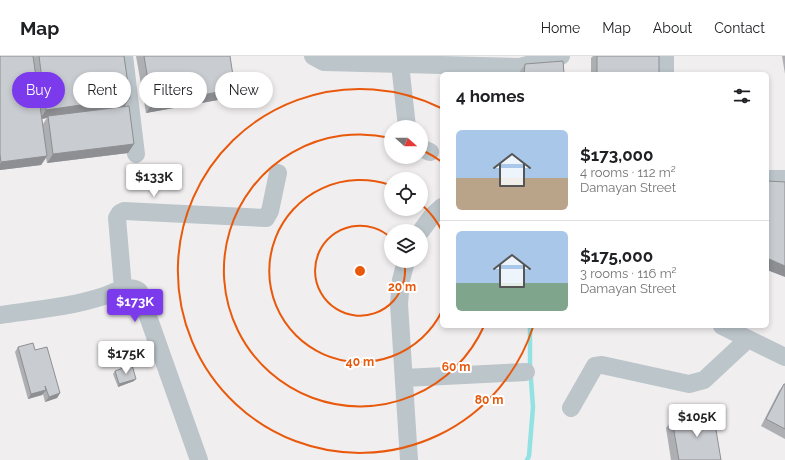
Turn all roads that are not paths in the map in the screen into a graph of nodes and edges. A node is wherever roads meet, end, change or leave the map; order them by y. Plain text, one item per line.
1 (124, 56) edge
2 (313, 56) edge
3 (561, 56) edge
4 (665, 56) edge
5 (400, 64) junction
6 (665, 72) edge
7 (406, 120) edge
8 (136, 154) dead end
9 (278, 173) dead end
10 (769, 179) edge
11 (785, 180) edge
12 (440, 209) edge
13 (426, 224) edge
14 (404, 268) edge
15 (124, 288) junction
16 (0, 315) edge
17 (726, 328) edge
18 (748, 339) junction
19 (785, 357) edge
20 (526, 372) dead end
21 (404, 378) junction
22 (571, 408) dead end
23 (199, 460) edge
24 (409, 460) edge

1 - 8 street
2 - 5 street
3 - 5 street
4 - 6 street
5 - 7 street
9 - 15 street
10 - 11 street
12 - 13 street
14 - 21 street
15 - 16 street
15 - 23 street
17 - 18 street
18 - 19 street
18 - 22 street
20 - 21 street
21 - 24 street

